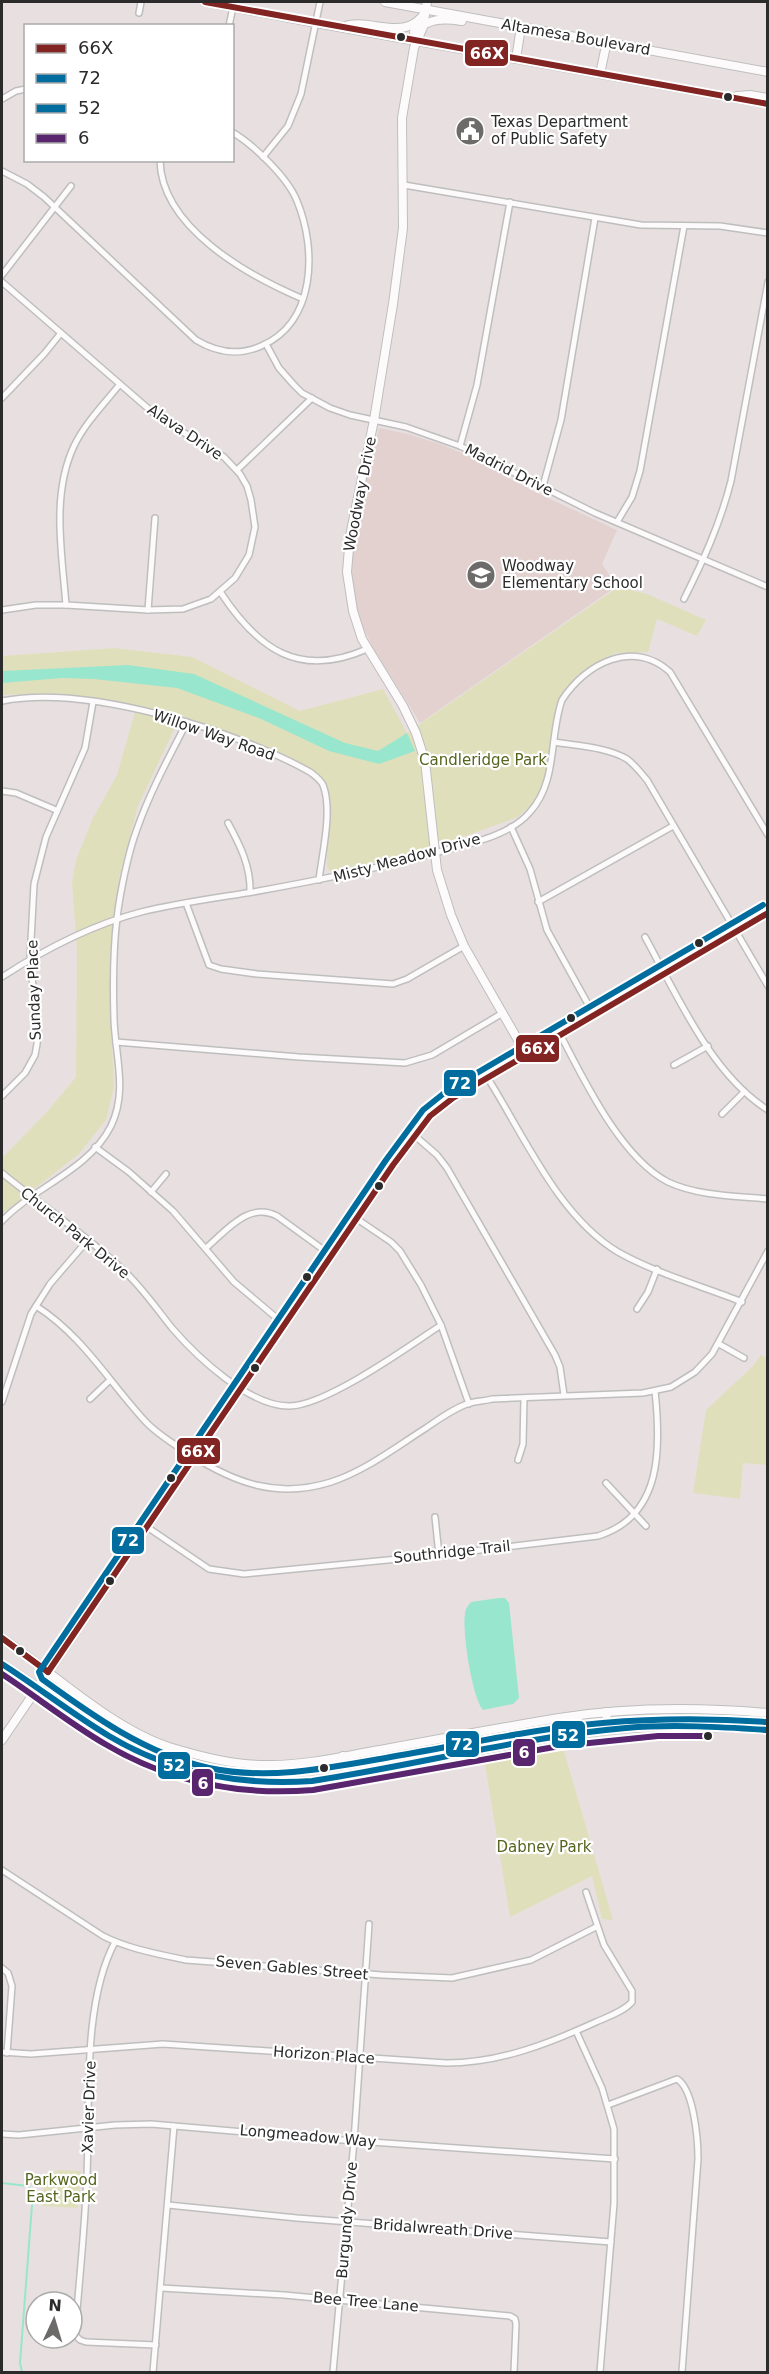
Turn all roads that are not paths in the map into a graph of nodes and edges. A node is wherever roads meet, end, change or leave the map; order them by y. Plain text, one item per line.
1 (141, 2) edge
2 (205, 2) edge
3 (320, 2) edge
4 (385, 2) edge
5 (413, 4) edge
6 (427, 6) edge
7 (233, 7) junction
8 (139, 13) dead end
9 (490, 21) junction
10 (316, 23) junction
11 (413, 23) junction
12 (229, 24) edge
13 (424, 24) junction
14 (521, 27) junction
15 (341, 28) junction
16 (415, 37) junction
17 (607, 42) junction
18 (516, 59) junction
19 (768, 72) edge
20 (600, 74) junction
21 (24, 90) edge
22 (730, 97) junction
23 (768, 98) edge
24 (2, 99) edge
25 (768, 104) edge
26 (234, 134) edge
27 (262, 157) junction
28 (160, 162) edge
29 (2, 171) edge
30 (404, 185) junction
31 (71, 186) dead end
32 (510, 202) junction
33 (54, 206) junction
34 (595, 218) junction
35 (684, 226) junction
36 (768, 233) edge
37 (2, 275) edge
38 (2, 282) edge
39 (768, 282) edge
40 (303, 299) junction
41 (61, 333) junction
42 (266, 344) junction
43 (120, 384) junction
44 (2, 398) edge
45 (312, 399) junction
46 (374, 420) junction
47 (460, 446) junction
48 (237, 470) junction
49 (543, 486) junction
50 (155, 518) dead end
51 (617, 522) junction
52 (704, 560) junction
53 (768, 587) edge
54 (221, 593) junction
55 (684, 599) dead end
56 (66, 605) junction
57 (2, 610) edge
58 (148, 610) junction
59 (367, 650) junction
60 (2, 701) edge
61 (93, 702) junction
62 (186, 722) junction
63 (554, 742) junction
64 (2, 792) edge
65 (56, 810) junction
66 (228, 823) dead end
67 (673, 826) junction
68 (511, 827) junction
69 (768, 835) edge
70 (435, 853) junction
71 (319, 880) junction
72 (250, 892) junction
73 (538, 902) junction
74 (186, 903) junction
75 (768, 913) edge
76 (117, 919) junction
77 (735, 932) junction
78 (645, 937) dead end
79 (464, 946) junction
80 (30, 959) junction
81 (665, 973) junction
82 (2, 977) edge
83 (768, 986) edge
84 (501, 1014) junction
85 (594, 1015) junction
86 (560, 1034) junction
87 (116, 1042) junction
88 (708, 1046) junction
89 (526, 1054) junction
90 (674, 1065) dead end
91 (487, 1077) junction
92 (744, 1092) junction
93 (2, 1096) edge
94 (768, 1110) edge
95 (723, 1114) dead end
96 (414, 1135) junction
97 (95, 1147) junction
98 (2, 1173) edge
99 (166, 1173) dead end
100 (151, 1192) junction
101 (32, 1197) junction
102 (768, 1199) edge
103 (357, 1219) junction
104 (2, 1221) edge
105 (87, 1240) junction
106 (206, 1248) junction
107 (768, 1251) edge
108 (332, 1256) junction
109 (657, 1269) junction
110 (742, 1302) junction
111 (36, 1306) junction
112 (636, 1309) dead end
113 (441, 1325) junction
114 (285, 1326) junction
115 (719, 1344) junction
116 (744, 1358) dead end
117 (110, 1380) junction
118 (242, 1388) junction
119 (656, 1391) junction
120 (564, 1395) junction
121 (524, 1398) junction
122 (90, 1399) dead end
123 (2, 1402) edge
124 (469, 1404) junction
125 (195, 1457) junction
126 (518, 1460) dead end
127 (606, 1483) dead end
128 (635, 1514) junction
129 (435, 1516) dead end
130 (646, 1526) dead end
131 (147, 1527) junction
132 (440, 1555) junction
133 (2, 1638) edge
134 (2, 1664) edge
135 (48, 1672) junction
136 (37, 1688) junction
137 (606, 1712) junction
138 (768, 1713) edge
139 (608, 1730) junction
140 (768, 1730) edge
141 (2, 1740) edge
142 (343, 1756) junction
143 (347, 1776) junction
144 (2, 1870) edge
145 (586, 1892) dead end
146 (369, 1924) dead end
147 (596, 1927) junction
148 (115, 1942) junction
149 (2, 1968) edge
150 (366, 1974) junction
151 (576, 2031) junction
152 (92, 2049) junction
153 (4, 2053) edge
154 (360, 2057) junction
155 (608, 2105) junction
156 (174, 2126) junction
157 (88, 2128) junction
158 (2, 2134) edge
159 (354, 2141) junction
160 (615, 2159) junction
161 (168, 2205) junction
162 (347, 2221) junction
163 (611, 2242) junction
164 (161, 2288) junction
165 (339, 2300) junction
166 (156, 2344) junction
167 (153, 2373) edge
168 (333, 2373) edge
169 (514, 2373) edge
170 (600, 2373) edge
171 (682, 2373) edge

1 - 8 street
2 - 7 main road
3 - 10 street
4 - 5 main road, Altamesa Boulevard
5 - 6 main road, Altamesa Boulevard
5 - 11 main road, Woodway Drive
6 - 9 main road, Altamesa Boulevard
6 - 11 main road
6 - 13 main road, Woodway Drive
7 - 10 main road
7 - 12 street
9 - 13 main road
9 - 14 main road, Altamesa Boulevard
10 - 15 main road
10 - 27 street
11 - 15 main road
11 - 16 main road, Woodway Drive
13 - 16 main road, Woodway Drive
14 - 17 main road, Altamesa Boulevard
14 - 18 main road
15 - 16 main road
16 - 18 main road
16 - 30 main road, Woodway Drive
17 - 19 main road, Altamesa Boulevard
17 - 20 main road
18 - 20 main road
20 - 22 main road
21 - 24 street
22 - 23 main road
22 - 25 main road
26 - 27 street
27 - 40 street
28 - 40 street
29 - 33 street
30 - 32 street
30 - 46 main road, Woodway Drive
31 - 33 street
32 - 34 street
32 - 47 street
33 - 37 street
33 - 42 street
34 - 35 street
34 - 49 street
35 - 36 street
35 - 51 street
38 - 41 street, Alava Drive
39 - 52 street
40 - 42 street
41 - 43 street, Alava Drive
41 - 44 street
42 - 45 street, Madrid Drive
43 - 48 street, Alava Drive
43 - 56 street
45 - 46 street, Madrid Drive
45 - 48 street
46 - 47 street, Madrid Drive
46 - 59 main road, Woodway Drive
47 - 49 street, Madrid Drive
48 - 54 street, Alava Drive
49 - 51 street, Madrid Drive
50 - 58 street
51 - 52 street, Madrid Drive
52 - 53 street, Madrid Drive
52 - 55 street
54 - 58 street
54 - 59 street
56 - 57 street
56 - 58 street
59 - 70 main road, Woodway Drive
60 - 61 street, Willow Way Road
61 - 62 street, Willow Way Road
61 - 65 street, Sunday Place
62 - 71 street, Willow Way Road
62 - 76 street
63 - 67 street
63 - 68 street, Misty Meadow Drive
63 - 69 street, Misty Meadow Drive
64 - 65 street
65 - 80 street, Sunday Place
66 - 72 street
67 - 73 street
67 - 77 street
68 - 70 street, Misty Meadow Drive
68 - 73 street
70 - 71 street, Misty Meadow Drive
70 - 79 main road, Woodway Drive
71 - 72 street, Misty Meadow Drive
72 - 74 street, Misty Meadow Drive
73 - 85 street
74 - 76 street, Misty Meadow Drive
74 - 79 street
75 - 77 main road
76 - 80 street, Misty Meadow Drive
76 - 87 street
77 - 81 main road
77 - 83 street
78 - 81 street
79 - 84 main road, Woodway Drive
80 - 82 street, Misty Meadow Drive
80 - 93 street, Sunday Place
81 - 85 main road
81 - 88 street
84 - 87 street
84 - 89 main road, Woodway Drive
85 - 86 main road
86 - 89 main road
86 - 102 street
87 - 97 street
88 - 90 street
88 - 92 street
89 - 91 main road
91 - 96 main road
91 - 109 street
92 - 94 street
92 - 95 street
96 - 103 main road
96 - 120 street
97 - 100 street
97 - 101 street
98 - 101 street, Church Park Drive
99 - 100 street
100 - 106 street
101 - 104 street
101 - 105 street, Church Park Drive
103 - 108 main road
103 - 113 street
105 - 111 street
105 - 118 street, Church Park Drive
106 - 108 street
106 - 114 street
107 - 110 street
108 - 114 main road
109 - 110 street
109 - 112 street
110 - 115 street
111 - 117 street
111 - 123 street
113 - 118 street, Church Park Drive
113 - 124 street
114 - 118 main road
115 - 116 street
115 - 119 street
117 - 122 street
117 - 125 street
118 - 125 main road
119 - 120 street
119 - 128 street, Southridge Trail
120 - 121 street
121 - 124 street
121 - 126 street
124 - 125 street
125 - 131 main road
127 - 128 street
128 - 130 street
128 - 132 street, Southridge Trail
129 - 132 street
131 - 132 street, Southridge Trail
131 - 135 main road
133 - 135 main road
134 - 136 main road
135 - 136 main road
135 - 142 main road
136 - 141 main road
136 - 143 main road
137 - 138 main road
137 - 139 main road
137 - 142 main road
139 - 140 main road
139 - 143 main road
142 - 143 main road
144 - 148 street, Seven Gables Street
145 - 147 street
146 - 150 street, Burgundy Drive
147 - 150 street, Seven Gables Street
147 - 151 street, Horizon Place
148 - 150 street, Seven Gables Street
148 - 152 street, Xavier Drive
149 - 153 street
150 - 154 street, Burgundy Drive
151 - 154 street, Horizon Place
151 - 155 street
152 - 153 street, Horizon Place
152 - 154 street, Horizon Place
152 - 157 street, Xavier Drive
154 - 159 street, Burgundy Drive
155 - 160 street
155 - 171 street
156 - 157 street, Longmeadow Way
156 - 159 street, Longmeadow Way
156 - 161 street
157 - 158 street, Longmeadow Way
157 - 166 street, Xavier Drive
159 - 160 street, Longmeadow Way
159 - 162 street, Burgundy Drive
160 - 163 street
161 - 162 street, Bridalwreath Drive
161 - 164 street
162 - 163 street, Bridalwreath Drive
162 - 165 street, Burgundy Drive
163 - 170 street
164 - 165 street, Bee Tree Lane
164 - 166 street
165 - 168 street, Burgundy Drive
165 - 169 street, Bee Tree Lane
166 - 167 street

